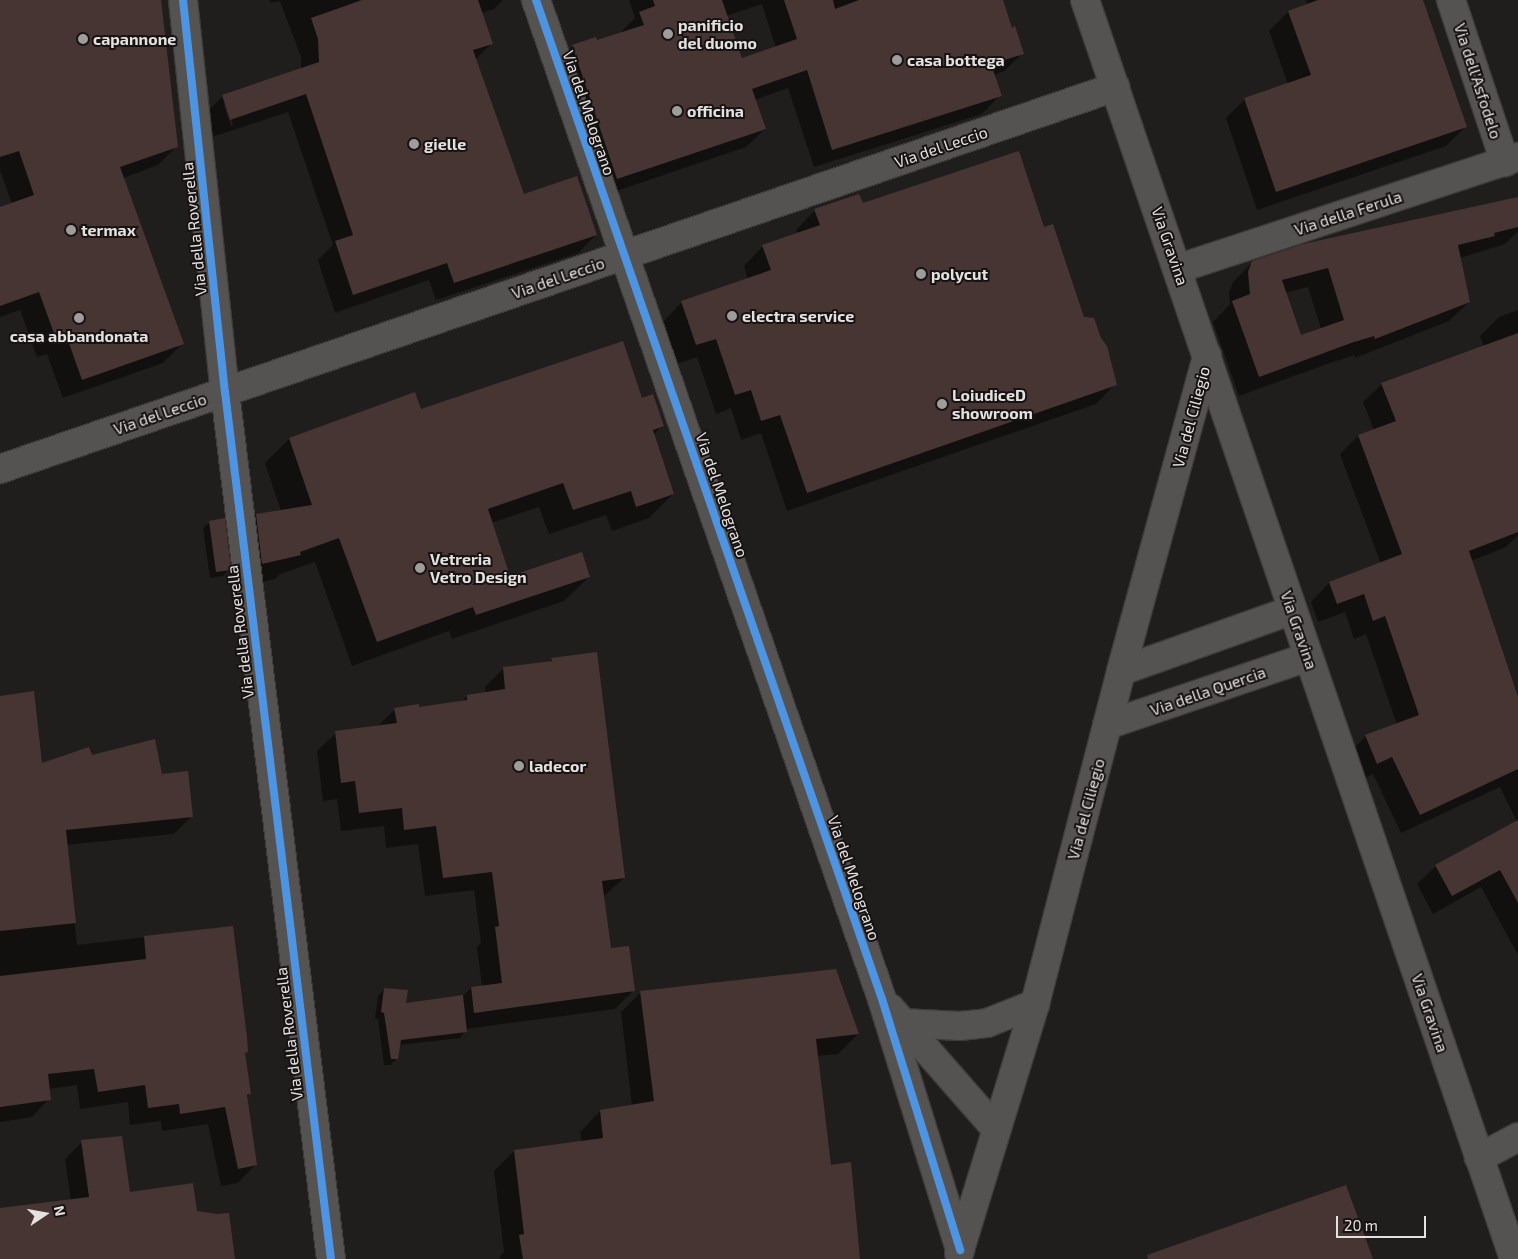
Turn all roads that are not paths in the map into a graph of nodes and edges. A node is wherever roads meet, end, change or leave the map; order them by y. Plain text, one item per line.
1 (183, 0) edge
2 (536, 0) edge
3 (1085, 0) edge
4 (1451, 0) edge
5 (1115, 87) junction
6 (1511, 160) edge
7 (624, 256) junction
8 (1177, 269) junction
9 (1207, 356) junction
10 (225, 392) junction
11 (0, 469) edge
12 (1292, 610) junction
13 (1308, 657) junction
14 (1121, 671) junction
15 (1107, 725) junction
16 (882, 999) junction
17 (1035, 1004) junction
18 (902, 1023) junction
19 (996, 1129) junction
20 (1518, 1137) edge
21 (1480, 1158) junction
22 (958, 1255) edge
23 (331, 1259) edge
24 (1514, 1259) edge

1 - 10 street, Via della Roverella
2 - 7 street, Via del Melograno
3 - 5 street, Via Gravina
4 - 6 street, Via dell'Asfodelo
5 - 7 street, Via del Leccio
5 - 8 street, Via Gravina
6 - 8 street, Via della Ferula
7 - 10 street, Via del Leccio
7 - 16 street, Via del Melograno
8 - 9 street, Via Gravina
9 - 12 street, Via Gravina
9 - 14 street, Via del Ciliegio
10 - 11 street, Via del Leccio
10 - 23 street, Via della Roverella
12 - 13 street, Via Gravina
12 - 14 street
13 - 15 street, Via della Quercia
13 - 21 street, Via Gravina
14 - 15 street, Via del Ciliegio
15 - 17 street, Via del Ciliegio
16 - 18 street
16 - 22 street, Via del Melograno
17 - 18 street
17 - 19 street, Via del Ciliegio
18 - 19 street
19 - 22 street, Via del Ciliegio
20 - 21 street
21 - 24 street, Via Gravina

